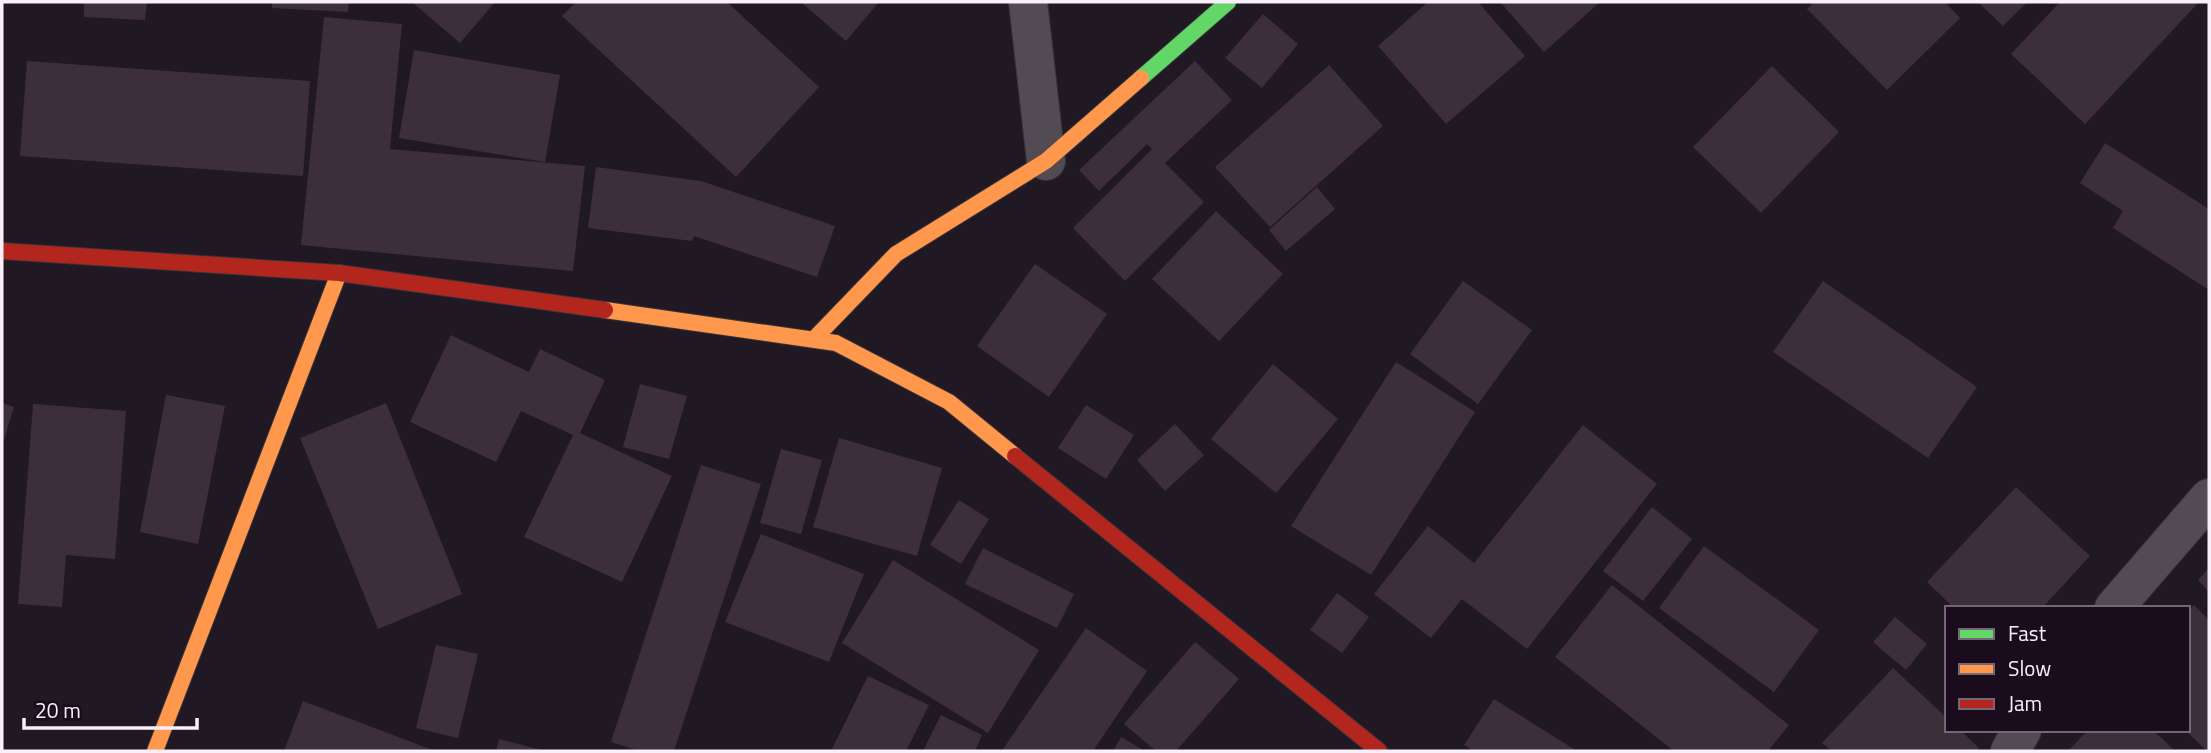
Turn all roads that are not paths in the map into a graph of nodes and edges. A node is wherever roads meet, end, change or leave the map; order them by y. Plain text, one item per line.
1 (1028, 2) edge
2 (1228, 2) edge
3 (1046, 161) junction
4 (2, 251) edge
5 (339, 273) junction
6 (814, 340) junction
7 (2209, 498) edge
8 (2116, 606) edge
9 (2021, 732) edge
10 (155, 751) edge
11 (1379, 751) edge
12 (2010, 751) edge

1 - 3 street
2 - 3 street
3 - 6 street
4 - 5 street
5 - 6 street
5 - 10 street
6 - 11 street
7 - 8 street
9 - 12 street

